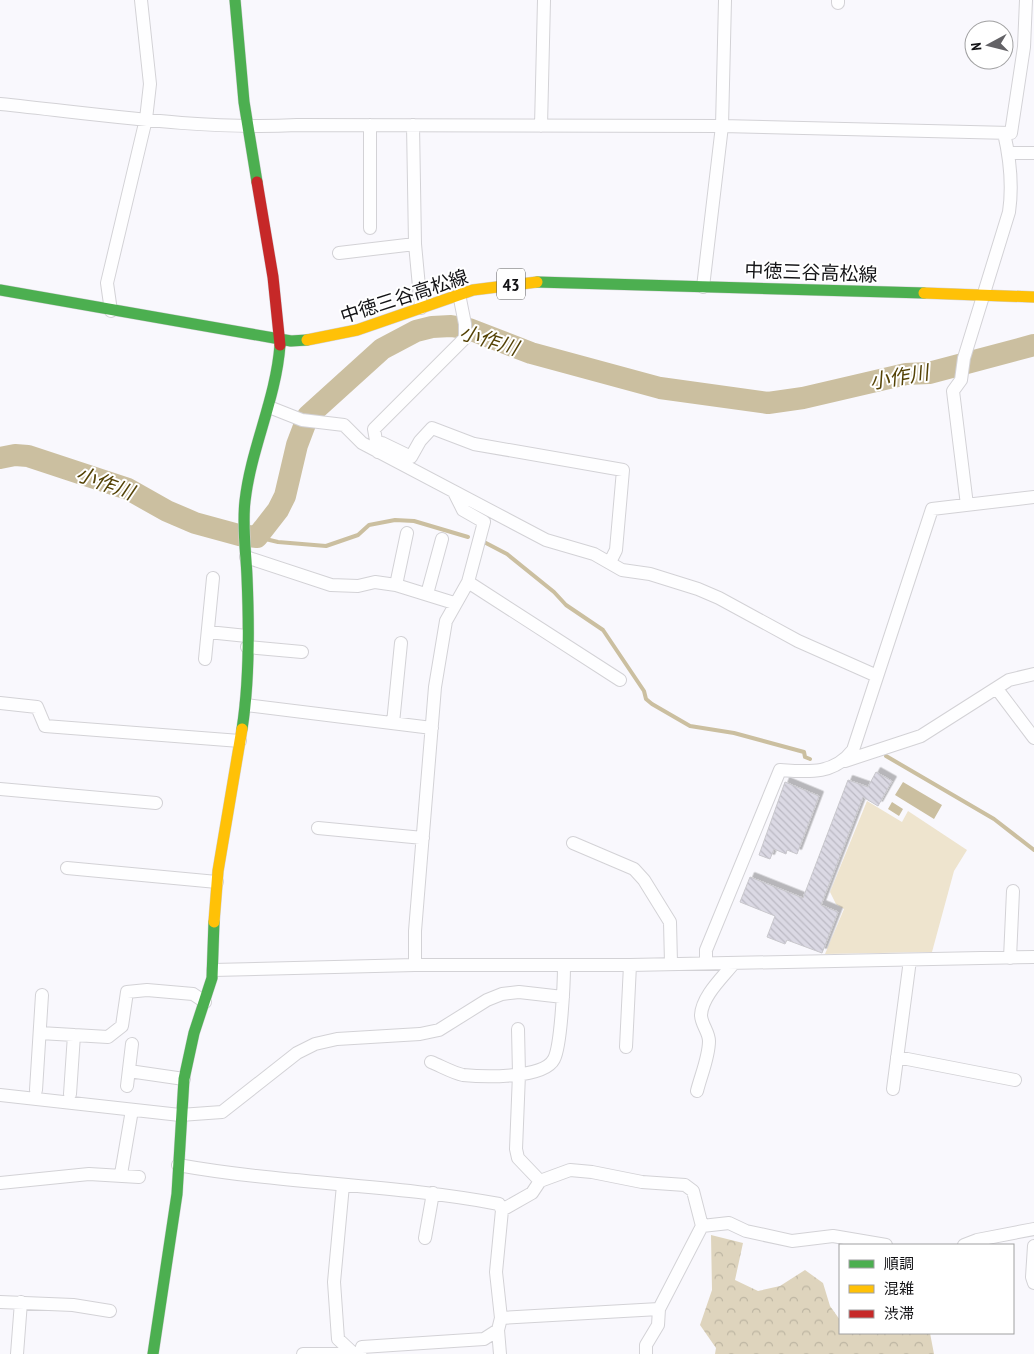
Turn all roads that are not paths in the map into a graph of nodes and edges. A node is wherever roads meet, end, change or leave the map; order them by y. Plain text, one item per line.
1 (141, 0) edge
2 (235, 0) edge
3 (544, 0) edge
4 (725, 0) edge
5 (1026, 0) edge
6 (0, 104) edge
7 (146, 119) junction
8 (370, 125) junction
9 (413, 126) junction
10 (541, 126) junction
11 (722, 126) junction
12 (249, 127) junction
13 (1004, 133) junction
14 (1009, 153) junction
15 (1034, 153) edge
16 (370, 228) dead end
17 (415, 244) junction
18 (339, 253) dead end
19 (703, 287) junction
20 (0, 290) edge
21 (460, 294) junction
22 (983, 296) junction
23 (1034, 297) edge
24 (421, 308) junction
25 (111, 311) junction
26 (280, 339) junction
27 (269, 407) junction
28 (378, 452) junction
29 (454, 492) junction
30 (1034, 497) edge
31 (967, 504) junction
32 (407, 533) dead end
33 (442, 539) dead end
34 (246, 557) junction
35 (610, 562) junction
36 (213, 578) dead end
37 (468, 582) junction
38 (396, 585) junction
39 (427, 594) junction
40 (454, 603) junction
41 (208, 632) junction
42 (247, 641) junction
43 (401, 643) dead end
44 (302, 652) dead end
45 (205, 659) dead end
46 (1034, 674) edge
47 (877, 676) junction
48 (620, 680) dead end
49 (997, 689) junction
50 (0, 703) edge
51 (246, 705) junction
52 (392, 723) junction
53 (432, 728) junction
54 (1034, 738) edge
55 (240, 742) junction
56 (845, 761) junction
57 (0, 789) edge
58 (156, 804) dead end
59 (318, 828) dead end
60 (422, 838) junction
61 (573, 843) dead end
62 (67, 868) dead end
63 (216, 882) junction
64 (1013, 892) dead end
65 (1034, 957) edge
66 (1010, 958) junction
67 (910, 960) junction
68 (670, 963) junction
69 (706, 963) junction
70 (734, 963) junction
71 (415, 965) junction
72 (564, 965) junction
73 (630, 965) junction
74 (213, 970) junction
75 (42, 995) dead end
76 (563, 997) junction
77 (205, 1002) junction
78 (518, 1029) dead end
79 (40, 1033) junction
80 (74, 1035) junction
81 (132, 1044) dead end
82 (626, 1047) dead end
83 (897, 1057) junction
84 (431, 1062) dead end
85 (129, 1071) junction
86 (519, 1074) junction
87 (184, 1079) junction
88 (1015, 1080) dead end
89 (127, 1086) dead end
90 (893, 1089) dead end
91 (36, 1090) dead end
92 (697, 1091) dead end
93 (70, 1094) dead end
94 (0, 1095) edge
95 (132, 1110) junction
96 (180, 1115) junction
97 (178, 1165) junction
98 (121, 1174) junction
99 (139, 1176) dead end
100 (540, 1181) junction
101 (0, 1183) edge
102 (342, 1185) junction
103 (433, 1193) junction
104 (502, 1210) junction
105 (702, 1226) junction
106 (1034, 1229) edge
107 (425, 1238) dead end
108 (880, 1244) edge
109 (967, 1244) edge
110 (1034, 1246) edge
111 (1034, 1283) edge
112 (0, 1302) edge
113 (21, 1302) junction
114 (659, 1309) junction
115 (110, 1311) dead end
116 (500, 1324) junction
117 (17, 1354) edge
118 (153, 1354) edge
119 (303, 1354) edge
120 (352, 1354) edge
121 (360, 1354) edge
122 (500, 1354) edge
123 (646, 1354) edge

1 - 7 street
2 - 12 street
3 - 10 street
4 - 11 street
5 - 13 street
6 - 7 street
7 - 12 street
7 - 25 street
8 - 9 street
8 - 12 street
8 - 16 street
9 - 10 street
9 - 17 street
10 - 11 street
11 - 13 street
11 - 19 street
12 - 26 street
13 - 14 street
14 - 15 street
14 - 22 street
17 - 18 street
17 - 24 street
19 - 21 street, 中徳三谷高松線 / 43
19 - 22 street, 中徳三谷高松線 / 43
20 - 25 street, 中徳三谷高松線 / 43
21 - 24 street, 中徳三谷高松線 / 43
21 - 28 street
22 - 23 street, 中徳三谷高松線 / 43
22 - 31 street
24 - 26 street, 中徳三谷高松線 / 43
25 - 26 street, 中徳三谷高松線 / 43
26 - 27 street
27 - 28 street
27 - 34 street
28 - 29 street
28 - 35 street
29 - 35 street
29 - 37 street
30 - 31 street
31 - 47 street
32 - 38 street
33 - 39 street
34 - 38 street
34 - 42 street
35 - 47 street
36 - 41 street
37 - 40 street
37 - 48 street
38 - 39 street
39 - 40 street
40 - 53 street
41 - 42 street
41 - 45 street
42 - 44 street
42 - 51 street
43 - 52 street
46 - 49 street
47 - 56 street
49 - 54 street
49 - 56 street
50 - 55 street
51 - 52 street
51 - 55 street
52 - 53 street
53 - 60 street
55 - 63 street
56 - 69 street
57 - 58 street
59 - 60 street
60 - 71 street
61 - 68 street
62 - 63 street
63 - 74 street
64 - 66 street
65 - 66 street
66 - 67 street
67 - 70 street
67 - 83 street
68 - 69 street
68 - 73 street
69 - 70 street
70 - 92 street
71 - 72 street
71 - 74 street
72 - 73 street
72 - 76 street
73 - 82 street
74 - 77 street
75 - 79 street
76 - 86 street
76 - 96 street
77 - 80 street
77 - 87 street
78 - 86 street
79 - 80 street
79 - 91 street
80 - 93 street
81 - 85 street
83 - 88 street
83 - 90 street
84 - 86 street
85 - 87 street
85 - 89 street
86 - 100 street
87 - 96 street
94 - 95 street
95 - 96 street
95 - 98 street
96 - 97 street
97 - 102 street
97 - 118 street
98 - 99 street
98 - 101 street
100 - 104 street
100 - 105 street
102 - 103 street
102 - 120 street
103 - 104 street
103 - 107 street
104 - 116 street
105 - 108 street
105 - 114 street
106 - 109 street
110 - 111 street
112 - 113 street
113 - 115 street
113 - 117 street
114 - 116 street
114 - 123 street
116 - 121 street
116 - 122 street
119 - 120 street

